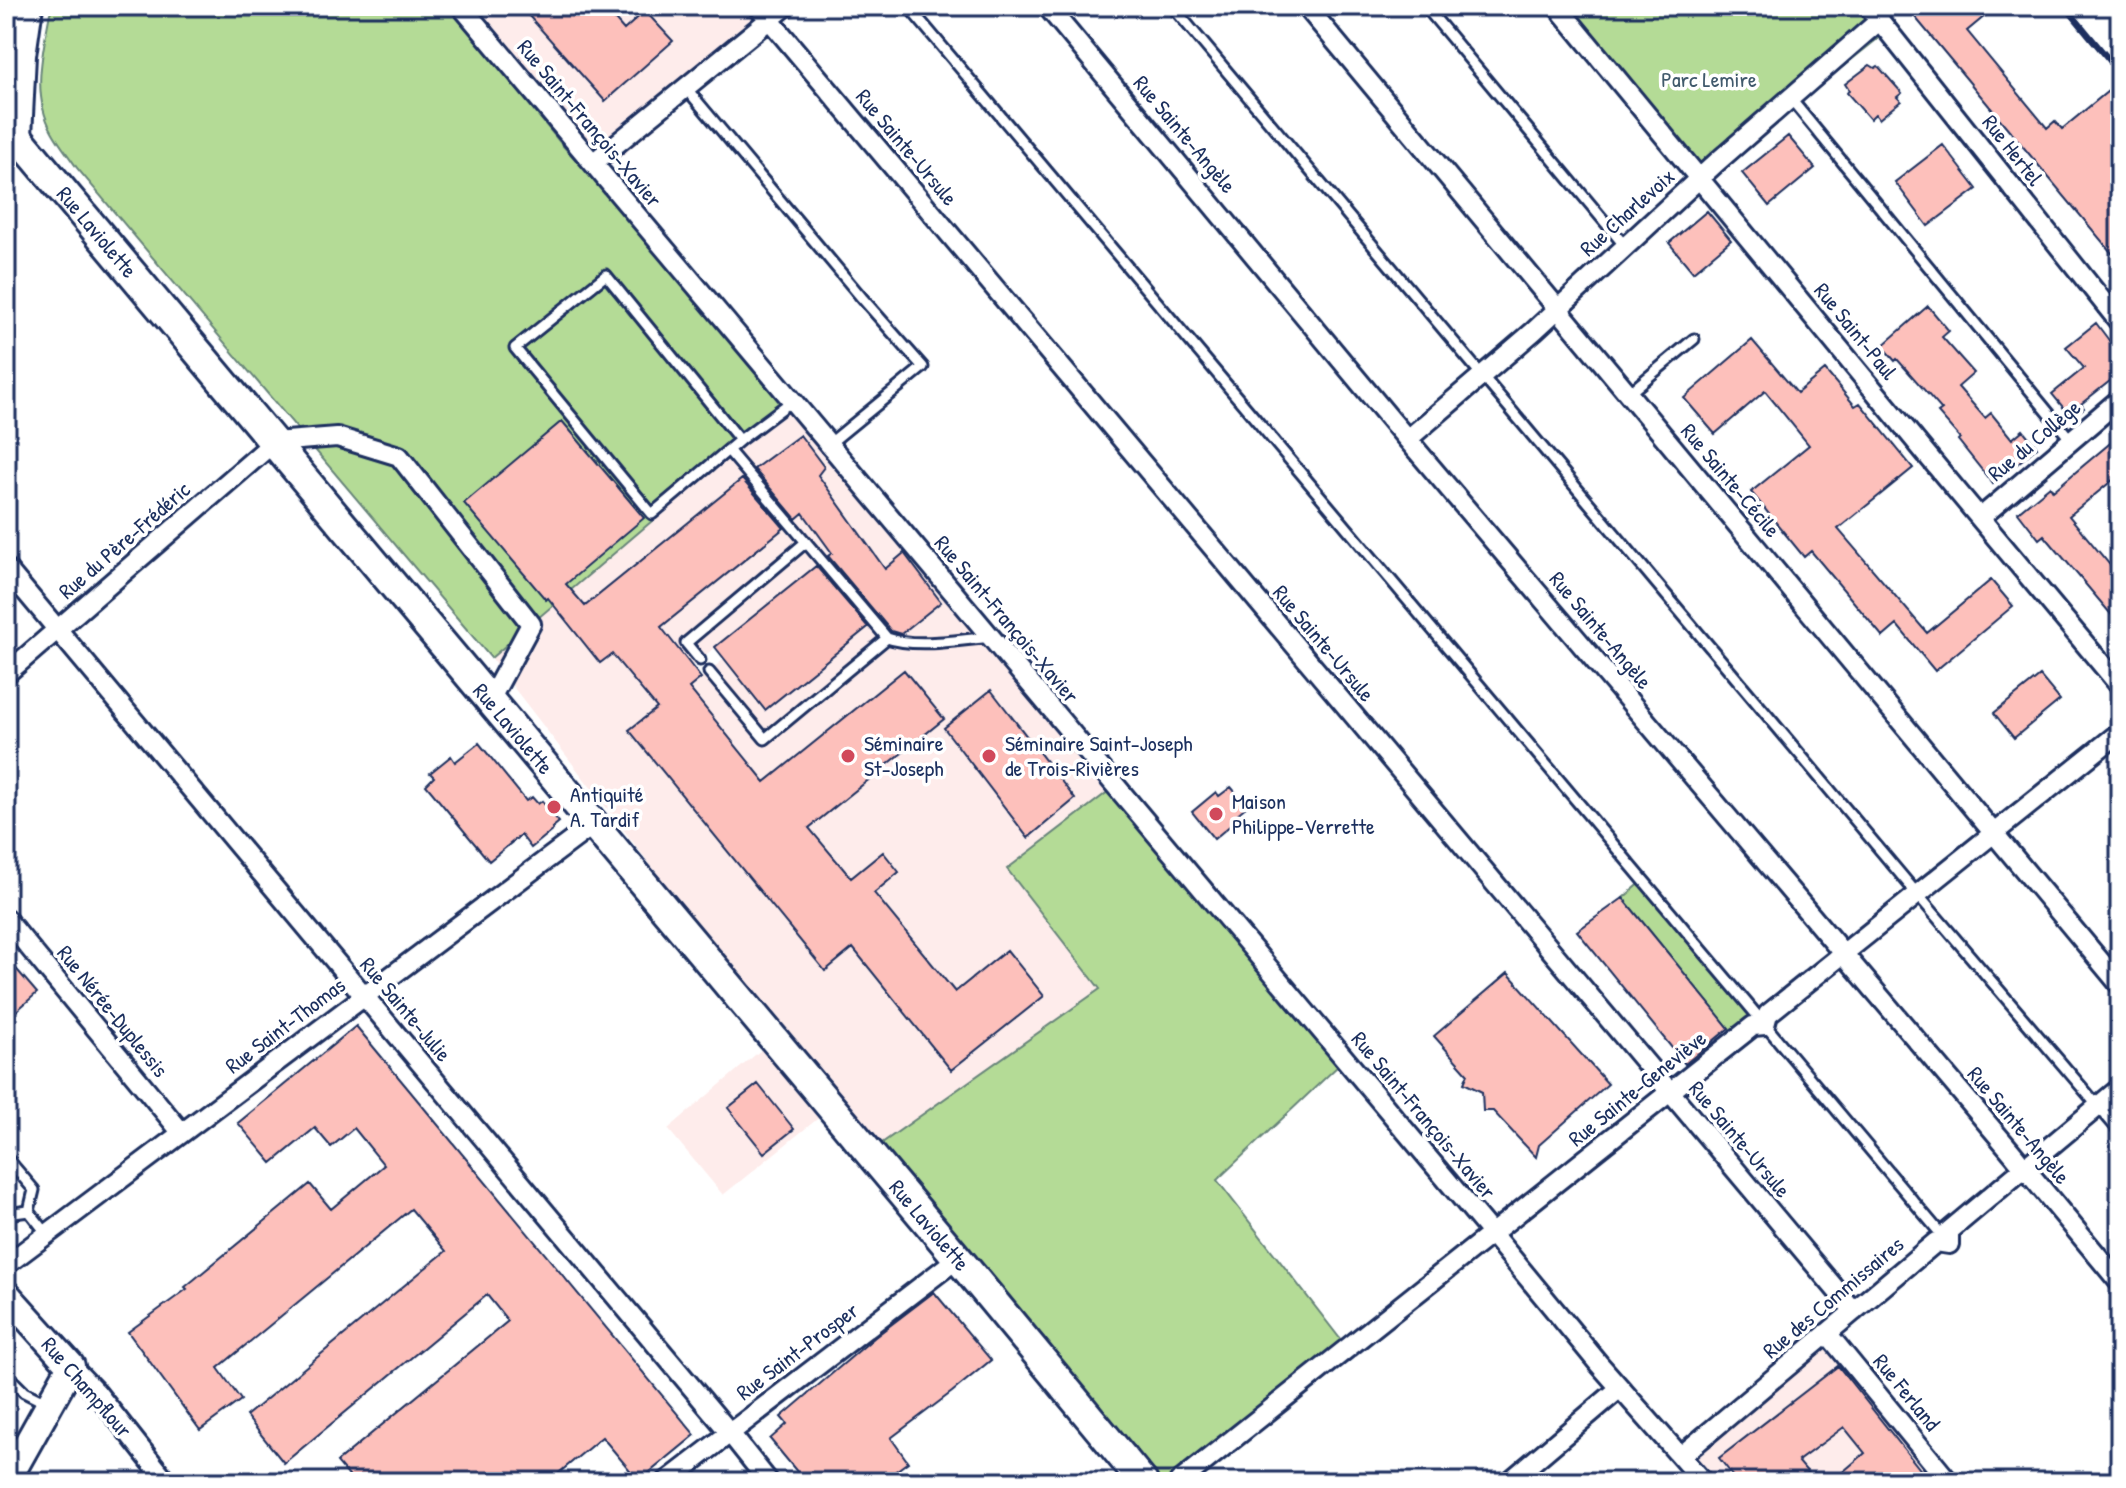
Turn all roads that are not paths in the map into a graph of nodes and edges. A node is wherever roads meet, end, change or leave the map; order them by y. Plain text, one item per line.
1 (28, 6) edge
2 (461, 6) edge
3 (786, 6) edge
4 (908, 6) edge
5 (1047, 6) edge
6 (1172, 6) edge
7 (1306, 6) edge
8 (1425, 6) edge
9 (1557, 6) edge
10 (763, 13) edge
11 (1874, 13) edge
12 (686, 88) junction
13 (1790, 98) junction
14 (14, 137) edge
15 (593, 163) junction
16 (1700, 178) junction
17 (1625, 246) junction
18 (1557, 309) junction
19 (2120, 323) edge
20 (1694, 339) dead end
21 (1482, 375) junction
22 (1628, 394) junction
23 (2120, 399) edge
24 (792, 401) junction
25 (1408, 439) junction
26 (740, 440) junction
27 (2071, 440) junction
28 (274, 442) junction
29 (829, 444) junction
30 (728, 450) junction
31 (1980, 518) junction
32 (806, 542) junction
33 (6, 568) edge
34 (57, 629) junction
35 (991, 637) junction
36 (887, 638) junction
37 (700, 660) dead end
38 (709, 672) dead end
39 (6, 674) edge
40 (2120, 686) edge
41 (490, 700) junction
42 (2120, 732) edge
43 (594, 824) junction
44 (1994, 834) junction
45 (1918, 895) junction
46 (6, 919) edge
47 (1843, 954) junction
48 (2120, 985) edge
49 (364, 996) junction
50 (1765, 1025) junction
51 (2120, 1088) edge
52 (1669, 1092) junction
53 (2099, 1106) junction
54 (2120, 1132) edge
55 (182, 1133) junction
56 (6, 1157) edge
57 (2024, 1168) junction
58 (29, 1211) junction
59 (6, 1214) edge
60 (47, 1234) junction
61 (1492, 1234) junction
62 (1949, 1244) junction
63 (958, 1258) junction
64 (6, 1265) edge
65 (2120, 1283) edge
66 (6, 1294) edge
67 (1854, 1311) junction
68 (1827, 1333) junction
69 (71, 1366) junction
70 (6, 1374) edge
71 (1620, 1388) junction
72 (49, 1405) junction
73 (730, 1433) junction
74 (12, 1455) edge
75 (1681, 1456) junction
76 (156, 1478) edge
77 (6, 1482) edge
78 (666, 1482) edge
79 (769, 1482) edge
80 (1143, 1482) edge
81 (1179, 1482) edge
82 (1509, 1482) edge
83 (1703, 1482) edge
84 (1949, 1482) edge

1 - 14 main road
2 - 15 street, Rue Saint-François-Xavier
3 - 10 street
4 - 50 lane
5 - 25 street, Rue Sainte-Angèle
6 - 21 lane
7 - 18 street, Rue Sainte-Cécile
8 - 17 lane
9 - 16 street, Rue Saint-Paul
10 - 12 street
10 - 52 street, Rue Sainte-Ursule
11 - 13 street, Rue Charlevoix
11 - 19 street, Rue Hertel
12 - 15 street
12 - 29 lane
13 - 16 street, Rue Charlevoix
13 - 27 lane
14 - 28 main road, Rue Laviolette
15 - 24 street, Rue Saint-François-Xavier
16 - 17 street, Rue Charlevoix
16 - 31 street, Rue Saint-Paul
17 - 18 street, Rue Charlevoix
18 - 21 street, Rue Charlevoix
18 - 22 street, Rue Sainte-Cécile
20 - 22 lane
21 - 25 street, Rue Charlevoix
21 - 45 lane
22 - 44 street, Rue Sainte-Cécile
23 - 27 street, Rue du Collège
24 - 26 lane
24 - 29 street, Rue Saint-François-Xavier
25 - 47 street, Rue Sainte-Angèle
26 - 30 lane
26 - 30 lane
27 - 31 street, Rue du Collège
28 - 34 street, Rue du Père-Frédéric
28 - 41 main road, Rue Laviolette
28 - 41 street
29 - 35 street, Rue Saint-François-Xavier
30 - 32 lane
31 - 40 street, Rue Saint-Paul
32 - 36 lane
32 - 37 lane
33 - 34 street, Rue Sainte-Julie
34 - 39 street, Rue du Père-Frédéric
34 - 49 street, Rue Sainte-Julie
35 - 36 lane
35 - 61 street, Rue Saint-François-Xavier
36 - 38 lane
41 - 43 main road, Rue Laviolette
42 - 44 street, Rue Sainte-Geneviève
43 - 49 street, Rue Saint-Thomas
43 - 63 main road, Rue Laviolette
44 - 45 street, Rue Sainte-Geneviève
44 - 48 street, Rue Sainte-Cécile
45 - 47 street, Rue Sainte-Geneviève
45 - 53 lane
46 - 55 street, Rue Nérée-Duplessis
47 - 50 street, Rue Sainte-Geneviève
47 - 57 street, Rue Sainte-Angèle
49 - 55 street, Rue Saint-Thomas
49 - 73 street, Rue Sainte-Julie
50 - 52 street, Rue Sainte-Geneviève
50 - 62 lane
51 - 53 street
52 - 61 street, Rue Sainte-Geneviève
52 - 67 street, Rue Sainte-Ursule
53 - 54 lane
53 - 57 street
55 - 60 street, Rue Saint-Thomas
56 - 58 lane
57 - 62 street
57 - 65 street, Rue Sainte-Angèle
58 - 59 lane
58 - 60 lane
60 - 64 street, Rue Saint-Thomas
61 - 71 street, Rue Saint-François-Xavier
61 - 81 street, Rue Sainte-Geneviève
62 - 67 street, Rue des Commissaires
63 - 73 street, Rue Saint-Prosper
63 - 80 main road, Rue Laviolette
66 - 69 main road, Rue Champflour
67 - 68 street, Rue des Commissaires
68 - 75 street, Rue des Commissaires
68 - 84 street, Rue Ferland
69 - 72 main road
69 - 76 street, Rue Champflour
70 - 72 lane
71 - 75 street, Rue Saint-François-Xavier
71 - 82 street
72 - 74 main road
73 - 78 street, Rue Saint-Prosper
73 - 79 street, Rue Sainte-Julie
74 - 77 main road
75 - 83 street, Rue Saint-François-Xavier

